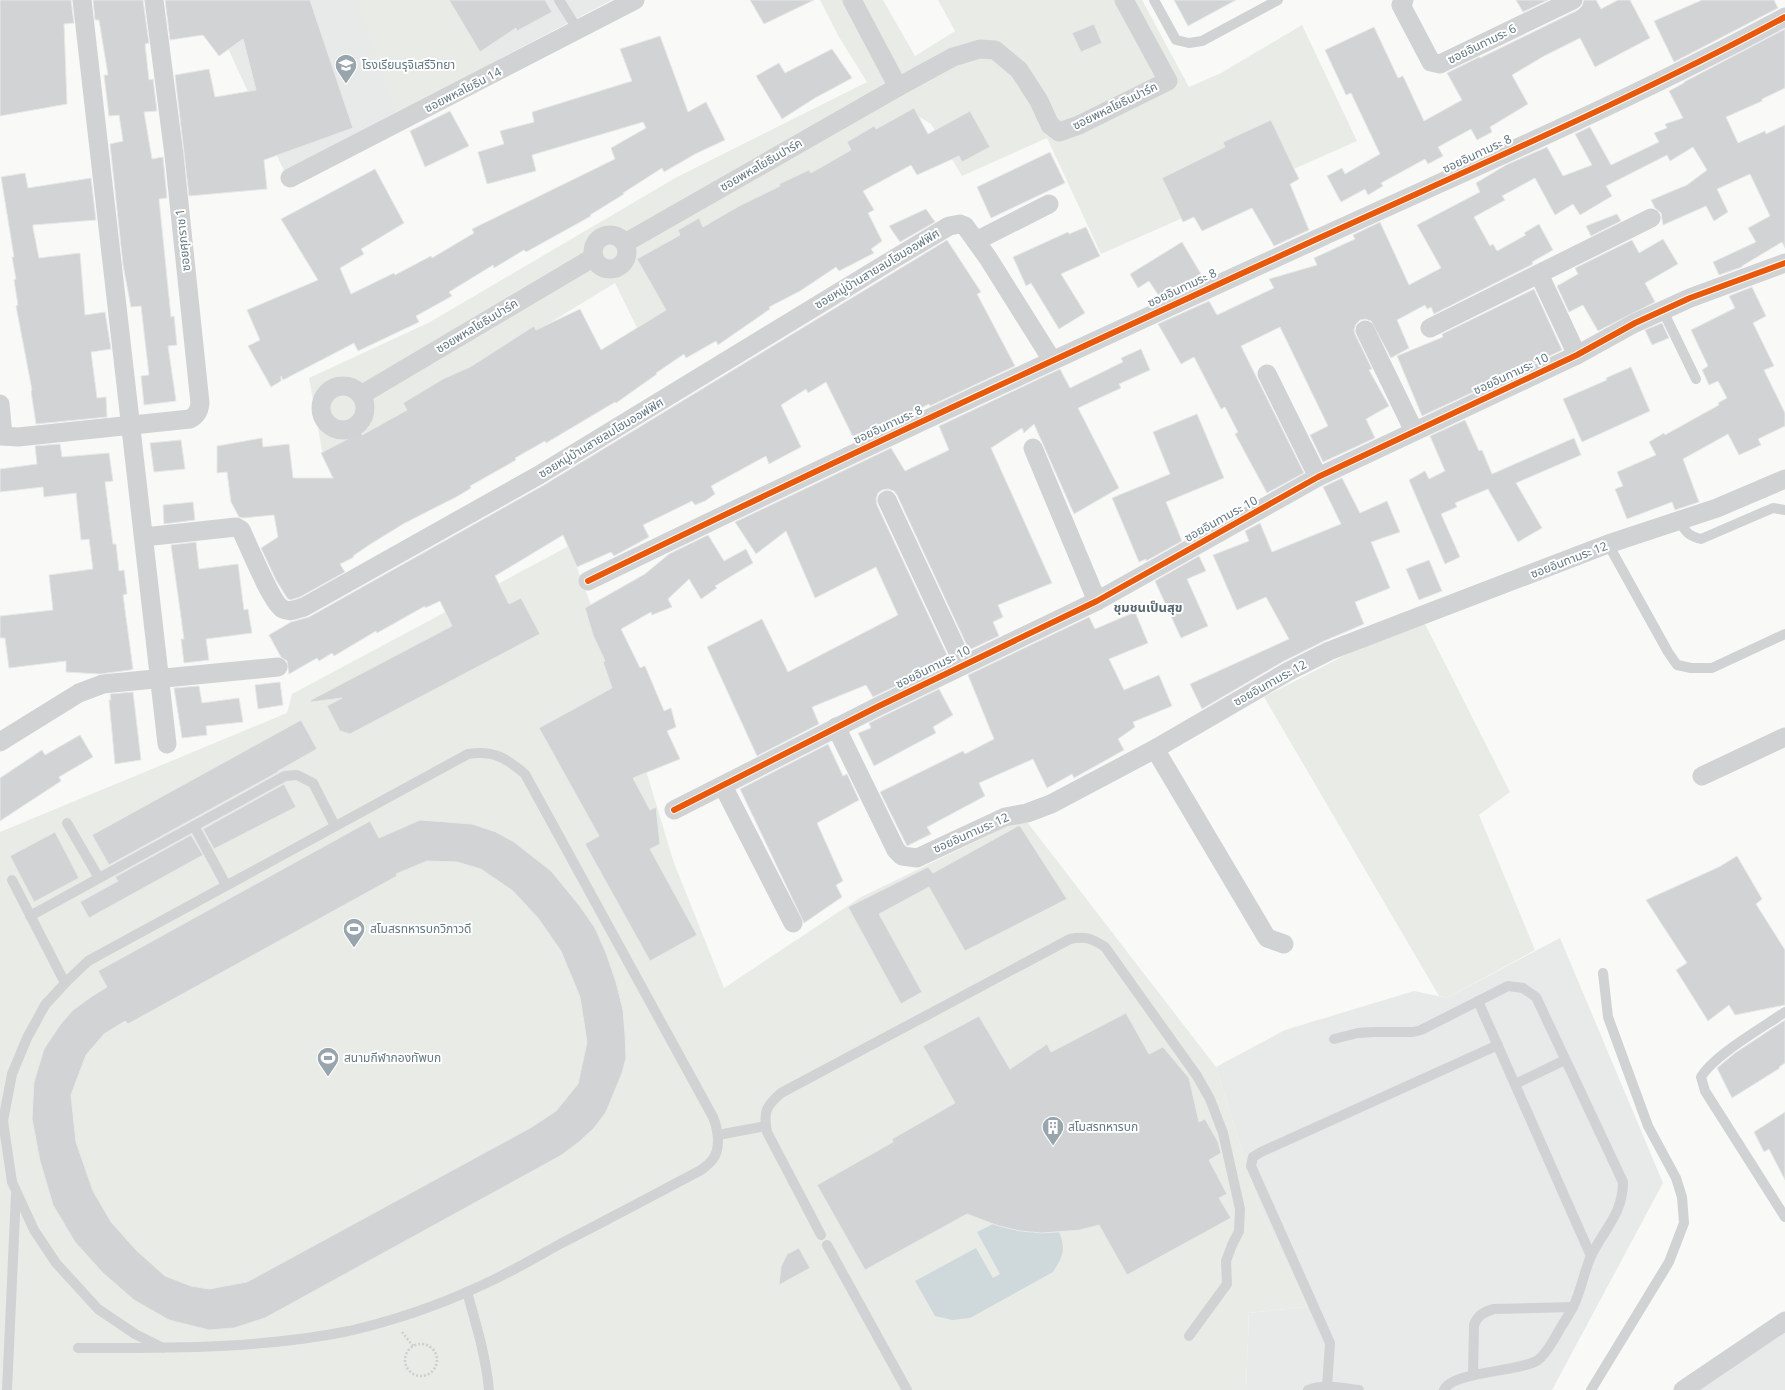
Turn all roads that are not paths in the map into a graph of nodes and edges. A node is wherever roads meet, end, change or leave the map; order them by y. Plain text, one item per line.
1 (82, 0) edge
2 (154, 0) edge
3 (559, 0) edge
4 (635, 0) edge
5 (852, 0) edge
6 (1124, 0) edge
7 (1154, 0) edge
8 (1278, 0) edge
9 (1404, 0) edge
10 (1573, 0) edge
11 (1785, 17) edge
12 (578, 30) junction
13 (898, 87) junction
14 (290, 178) dead end
15 (1049, 204) dead end
16 (1651, 218) dead end
17 (976, 242) junction
18 (624, 243) junction
19 (594, 257) junction
20 (1785, 263) edge
21 (1539, 274) junction
22 (1663, 311) junction
23 (1430, 328) dead end
24 (1365, 330) dead end
25 (1577, 355) junction
26 (1052, 360) junction
27 (1267, 374) dead end
28 (1696, 379) dead end
29 (360, 395) dead end
30 (0, 404) edge
31 (132, 426) junction
32 (1414, 431) junction
33 (2, 435) edge
34 (1033, 448) dead end
35 (1318, 477) junction
36 (1785, 479) edge
37 (887, 500) dead end
38 (1785, 510) edge
39 (1680, 521) junction
40 (144, 538) junction
41 (1608, 544) junction
42 (588, 581) dead end
43 (1097, 601) junction
44 (1785, 634) edge
45 (964, 665) junction
46 (278, 667) dead end
47 (160, 678) junction
48 (836, 727) junction
49 (1785, 737) edge
50 (0, 742) edge
51 (167, 744) dead end
52 (1155, 749) junction
53 (1702, 776) dead end
54 (723, 786) junction
55 (674, 810) dead end
56 (68, 823) dead end
57 (194, 826) junction
58 (335, 826) junction
59 (99, 878) junction
60 (12, 880) dead end
61 (226, 885) junction
62 (30, 916) junction
63 (793, 923) dead end
64 (1284, 944) dead end
65 (1603, 973) dead end
66 (65, 983) junction
67 (1478, 1001) junction
68 (1785, 1012) edge
69 (1334, 1039) dead end
70 (1498, 1045) junction
71 (1565, 1060) junction
72 (1515, 1084) junction
73 (3, 1103) edge
74 (766, 1126) junction
75 (718, 1135) junction
76 (5, 1167) edge
77 (16, 1192) junction
78 (1785, 1217) edge
79 (821, 1235) dead end
80 (827, 1245) dead end
81 (1592, 1256) junction
82 (467, 1292) junction
83 (1573, 1307) junction
84 (1785, 1321) edge
85 (1189, 1336) dead end
86 (78, 1348) dead end
87 (163, 1348) junction
88 (1473, 1375) junction
89 (1327, 1387) junction
90 (8, 1390) edge
91 (489, 1390) edge
92 (907, 1390) edge
93 (1308, 1390) edge
94 (1359, 1390) edge
95 (1444, 1390) edge
96 (1591, 1390) edge
97 (1683, 1390) edge

1 - 31 street
2 - 31 street, ซอยศุภราช 1
3 - 12 lane
4 - 12 street, ซอยพหลโยธิน 14
5 - 13 street
6 - 13 street, ซอยพหลโยธินปาร์ค
7 - 8 lane
9 - 10 street, ซอยอินทามระ 6
11 - 26 street, ซอยอินทามระ 8
12 - 14 street, ซอยพหลโยธิน 14
13 - 18 street, ซอยพหลโยธินปาร์ค
15 - 17 street
16 - 21 street
17 - 26 street, ซอยหมู่บ้านสายลมโฮมออฟฟิศ
17 - 40 street, ซอยหมู่บ้านสายลมโฮมออฟฟิศ
18 - 19 street
18 - 19 street
19 - 29 street, ซอยพหลโยธินปาร์ค
20 - 22 street, ซอยอินทามระ 10
21 - 23 street
21 - 25 street
22 - 25 street, ซอยอินทามระ 10
22 - 28 lane
24 - 32 street
25 - 32 street, ซอยอินทามระ 10
26 - 42 street, ซอยอินทามระ 8
27 - 35 street
30 - 33 street
31 - 33 street, ซอยศุภราช 1
31 - 40 street
32 - 35 street, ซอยอินทามระ 10
34 - 43 street
35 - 43 street, ซอยอินทามระ 10
36 - 39 street, ซอยอินทามระ 12
37 - 45 street
38 - 39 lane
39 - 41 street, ซอยอินทามระ 12
40 - 47 street
41 - 44 lane
41 - 52 street, ซอยอินทามระ 12
43 - 45 street, ซอยอินทามระ 10
45 - 48 street, ซอยอินทามระ 10
46 - 47 street
47 - 50 street
47 - 51 street
48 - 52 street, ซอยอินทามระ 12
48 - 54 street, ซอยอินทามระ 10
49 - 53 street
52 - 64 street
54 - 55 street, ซอยอินทามระ 10
54 - 63 street
56 - 59 lane
57 - 58 lane
57 - 59 lane
57 - 61 lane
58 - 61 lane
58 - 75 lane
59 - 62 lane
60 - 62 lane
61 - 66 lane
62 - 66 lane
65 - 96 lane
66 - 73 lane
67 - 69 lane
67 - 70 lane
67 - 71 lane
68 - 78 lane
70 - 72 lane
70 - 89 lane
71 - 72 lane
71 - 81 lane
72 - 81 lane
73 - 76 lane
74 - 75 lane
74 - 79 lane
74 - 85 lane
75 - 82 lane
76 - 77 lane
77 - 87 lane
77 - 90 lane
80 - 92 lane
81 - 83 lane
82 - 87 lane
82 - 91 lane
83 - 88 lane
83 - 88 lane
84 - 97 street
86 - 87 lane
88 - 95 lane
89 - 93 lane
89 - 94 lane

